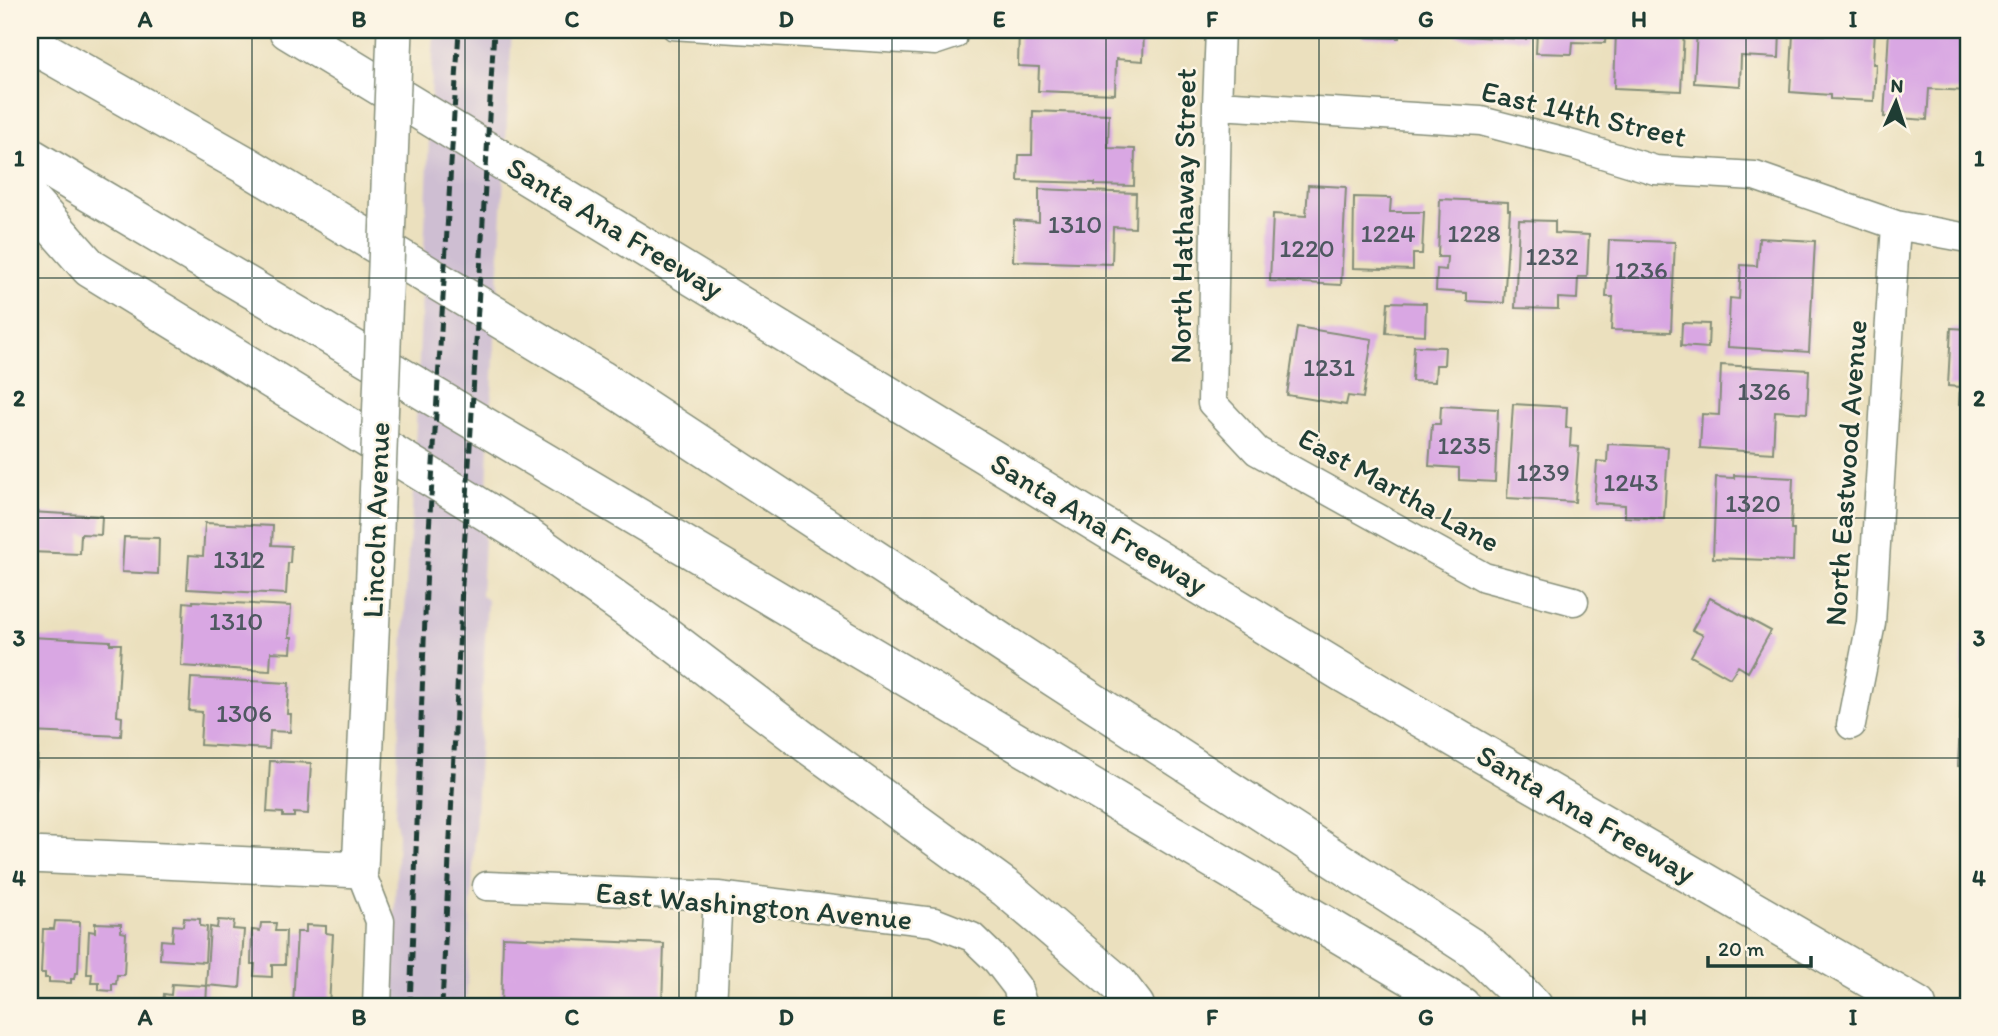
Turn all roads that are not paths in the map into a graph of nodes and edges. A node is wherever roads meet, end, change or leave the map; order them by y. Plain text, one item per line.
1 (288, 30) edge
2 (395, 30) edge
3 (960, 30) edge
4 (1220, 30) edge
5 (671, 32) dead end
6 (30, 43) edge
7 (1217, 105) junction
8 (30, 157) edge
9 (30, 200) edge
10 (1896, 225) junction
11 (1968, 237) edge
12 (1212, 403) joint
13 (1574, 601) dead end
14 (1851, 725) dead end
15 (30, 855) edge
16 (360, 870) junction
17 (487, 886) dead end
18 (718, 896) junction
19 (377, 1006) edge
20 (712, 1006) edge
21 (1023, 1006) edge
22 (1135, 1006) edge
23 (1461, 1006) edge
24 (1533, 1006) edge
25 (1917, 1006) edge

1 - 25 highway, Santa Ana Freeway
2 - 16 street, Lincoln Avenue, bridge
3 - 5 lane
4 - 7 street, North Hathaway Street
6 - 24 highway
7 - 10 street, East 14th Street
7 - 12 street, North Hathaway Street
8 - 23 highway
9 - 22 highway
10 - 11 street, East 14th Street
10 - 14 street, North Eastwood Avenue
12 - 13 street, East Martha Lane
15 - 16 street
16 - 19 street, Lincoln Avenue
17 - 18 street, East Washington Avenue
18 - 20 street
18 - 21 street, East Washington Avenue

